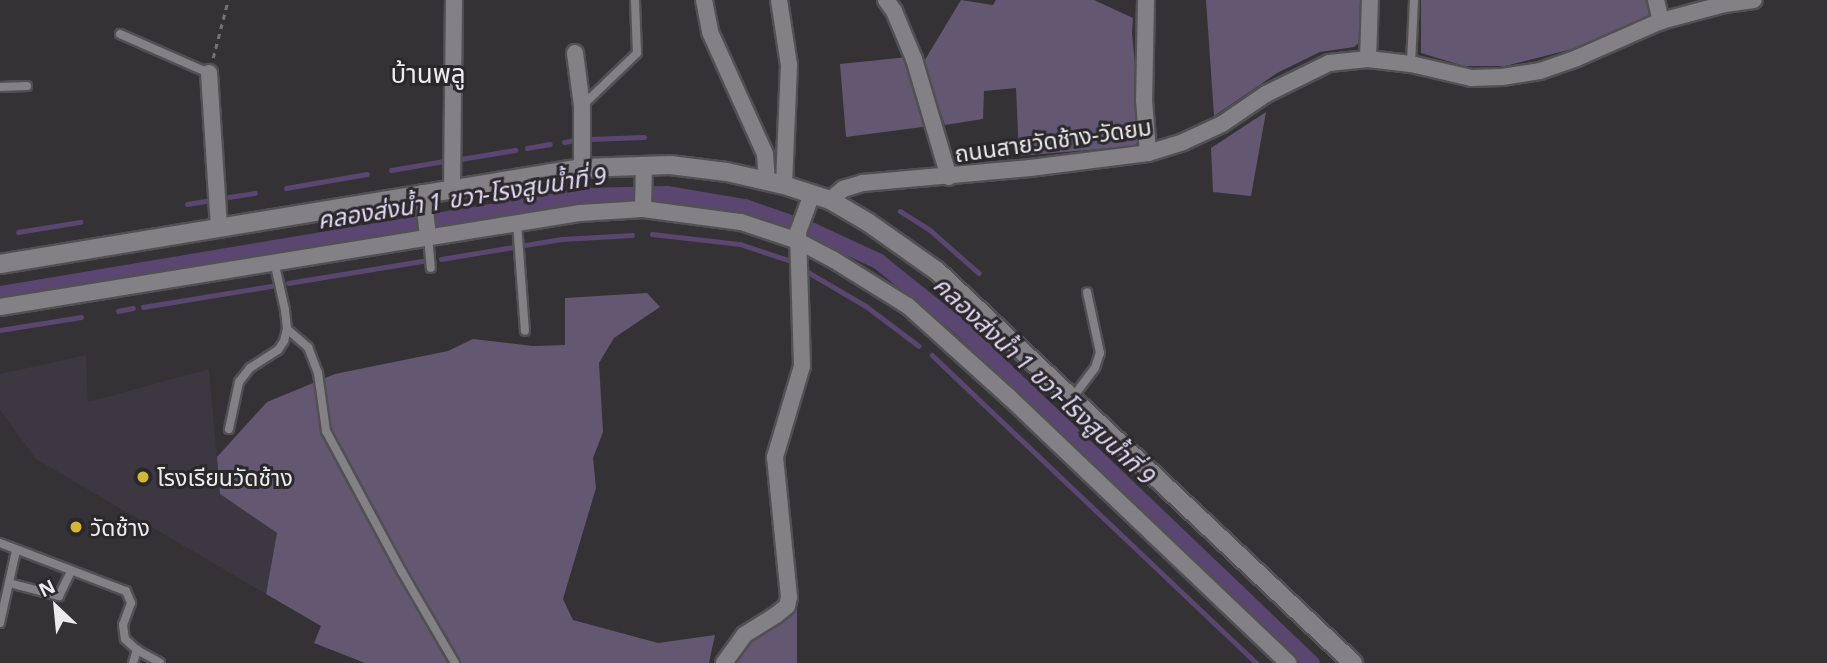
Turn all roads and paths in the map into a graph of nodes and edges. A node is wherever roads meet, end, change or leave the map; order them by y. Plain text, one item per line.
1 (228, 0) edge
2 (454, 0) edge
3 (635, 0) edge
4 (704, 0) edge
5 (779, 0) edge
6 (886, 0) edge
7 (1146, 0) edge
8 (1370, 0) edge
9 (1414, 0) edge
10 (1656, 0) edge
11 (1754, 0) edge
12 (1724, 2) edge
13 (1661, 21) junction
14 (121, 34) dead end
15 (575, 54) dead end
16 (1368, 59) junction
17 (1411, 64) junction
18 (209, 73) junction
19 (26, 86) dead end
20 (0, 87) edge
21 (582, 106) junction
22 (1148, 153) junction
23 (582, 168) junction
24 (644, 173) junction
25 (949, 177) junction
26 (776, 183) junction
27 (452, 189) junction
28 (811, 194) junction
29 (424, 200) junction
30 (830, 200) junction
31 (643, 204) junction
32 (517, 226) junction
33 (219, 228) junction
34 (427, 233) junction
35 (798, 237) junction
36 (274, 261) junction
37 (0, 264) edge
38 (431, 268) dead end
39 (1087, 292) dead end
40 (0, 307) edge
41 (287, 329) junction
42 (525, 331) dead end
43 (1073, 397) junction
44 (229, 429) dead end
45 (0, 543) edge
46 (16, 551) junction
47 (71, 571) junction
48 (9, 583) junction
49 (0, 623) edge
50 (137, 650) junction
51 (133, 663) edge
52 (160, 663) edge
53 (455, 663) edge
54 (724, 663) edge
55 (1288, 663) edge
56 (1353, 663) edge

1 - 18 path
2 - 27 street
3 - 21 lane
4 - 26 street
5 - 26 street
6 - 25 street
7 - 22 street
8 - 16 street
9 - 17 lane
10 - 13 street
11 - 12 street, ถนนสายวัดช้าง-วัดยม
12 - 13 street, ถนนสายวัดช้าง-วัดยม
13 - 17 street, ถนนสายวัดช้าง-วัดยม
14 - 18 lane
15 - 21 street
16 - 17 street, ถนนสายวัดช้าง-วัดยม
16 - 22 street, ถนนสายวัดช้าง-วัดยม
18 - 33 street
19 - 20 lane
21 - 23 street
22 - 25 street, ถนนสายวัดช้าง-วัดยม
23 - 24 main road
23 - 27 main road
24 - 26 main road
24 - 31 street
25 - 30 street, ถนนสายวัดช้าง-วัดยม
26 - 28 main road
27 - 29 main road
28 - 30 main road
28 - 35 street
29 - 33 main road
29 - 34 street
30 - 43 main road
31 - 32 street
31 - 35 street
32 - 34 street
32 - 42 lane
33 - 37 main road
34 - 36 street
34 - 38 lane
35 - 54 street
35 - 55 street
36 - 40 street
36 - 41 lane
39 - 43 lane
41 - 44 lane
41 - 53 lane
43 - 56 main road
45 - 46 lane
46 - 47 lane
46 - 48 lane
47 - 48 lane
47 - 50 lane
48 - 49 lane
50 - 51 lane
50 - 52 lane

